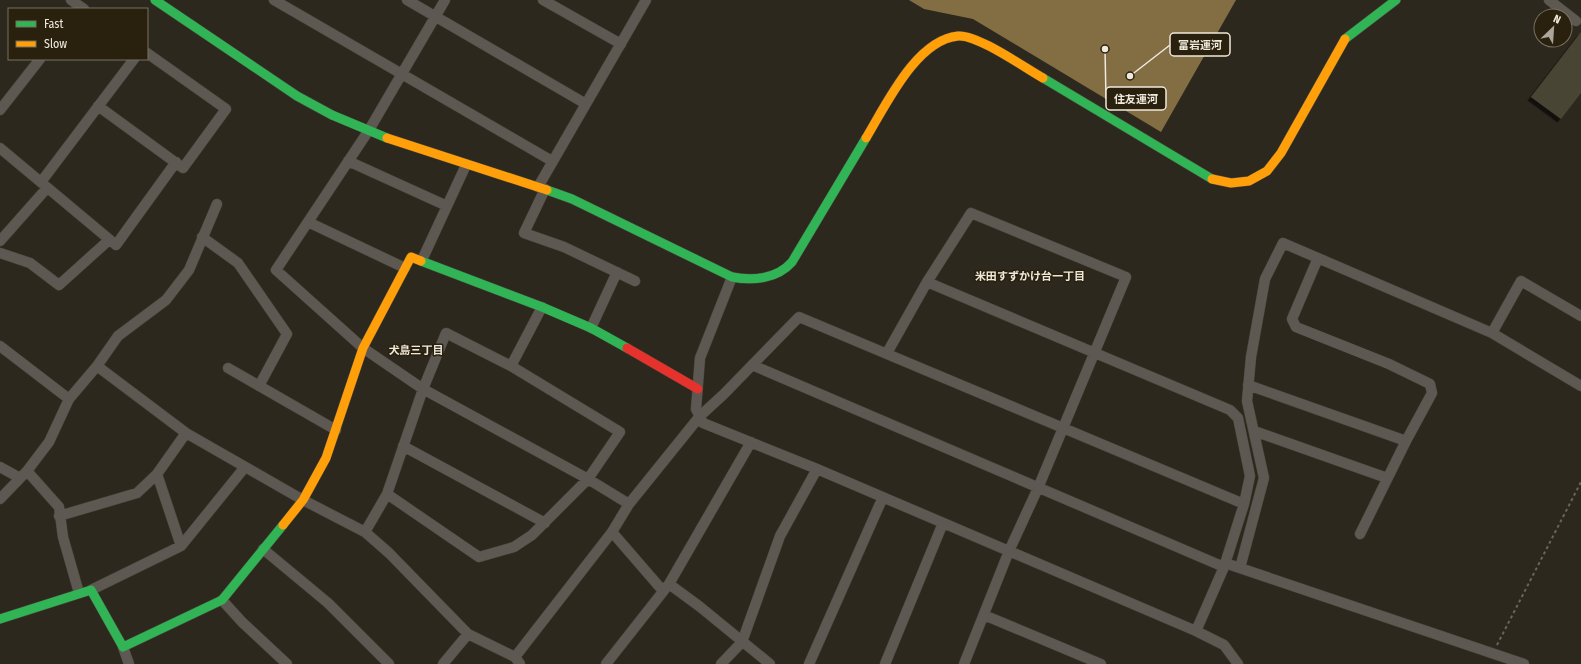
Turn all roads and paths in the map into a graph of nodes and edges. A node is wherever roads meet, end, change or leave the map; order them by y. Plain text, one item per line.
1 (71, 0) edge
2 (155, 0) edge
3 (274, 0) edge
4 (407, 0) edge
5 (445, 0) edge
6 (543, 0) edge
7 (646, 0) edge
8 (1396, 0) edge
9 (1549, 0) edge
10 (83, 6) edge
11 (436, 17) junction
12 (1576, 21) dead end
13 (621, 44) junction
14 (148, 54) edge
15 (39, 60) edge
16 (133, 60) edge
17 (402, 74) junction
18 (586, 104) junction
19 (98, 106) junction
20 (0, 110) edge
21 (369, 130) junction
22 (0, 148) edge
23 (348, 161) junction
24 (552, 161) junction
25 (176, 162) junction
26 (466, 165) junction
27 (44, 185) junction
28 (541, 188) junction
29 (217, 204) dead end
30 (447, 206) junction
31 (308, 222) junction
32 (202, 237) junction
33 (0, 240) edge
34 (109, 240) junction
35 (0, 253) edge
36 (1318, 258) junction
37 (422, 260) junction
38 (404, 268) junction
39 (617, 272) junction
40 (732, 277) junction
41 (635, 281) dead end
42 (927, 282) junction
43 (542, 307) junction
44 (1581, 316) edge
45 (591, 328) junction
46 (1492, 332) junction
47 (0, 346) edge
48 (363, 348) junction
49 (1094, 351) junction
50 (887, 353) junction
51 (752, 365) junction
52 (97, 366) junction
53 (511, 366) junction
54 (228, 368) dead end
55 (1248, 385) junction
56 (259, 386) junction
57 (1581, 386) edge
58 (423, 389) junction
59 (698, 389) junction
60 (69, 398) junction
61 (700, 416) junction
62 (1063, 427) junction
63 (336, 430) junction
64 (1254, 431) junction
65 (186, 433) junction
66 (1406, 441) junction
67 (751, 442) junction
68 (403, 446) junction
69 (0, 467) edge
70 (245, 467) junction
71 (817, 469) junction
72 (24, 474) junction
73 (157, 474) junction
74 (1387, 478) junction
75 (588, 479) junction
76 (1581, 482) edge
77 (1038, 488) junction
78 (387, 494) junction
79 (883, 497) junction
80 (0, 498) edge
81 (303, 500) junction
82 (629, 504) junction
83 (1244, 504) junction
84 (59, 516) junction
85 (544, 523) junction
86 (943, 523) junction
87 (365, 532) junction
88 (612, 532) junction
89 (1360, 534) dead end
90 (181, 546) junction
91 (263, 550) junction
92 (1009, 551) junction
93 (1225, 565) junction
94 (1240, 568) junction
95 (666, 588) junction
96 (91, 590) junction
97 (80, 593) junction
98 (222, 600) junction
99 (984, 615) junction
100 (0, 620) edge
101 (1196, 631) junction
102 (468, 634) junction
103 (742, 642) junction
104 (123, 647) junction
105 (1494, 653) junction
106 (518, 660) edge
107 (129, 664) edge
108 (287, 664) edge
109 (389, 664) edge
110 (443, 664) edge
111 (606, 664) edge
112 (721, 664) edge
113 (770, 664) edge
114 (809, 664) edge
115 (885, 664) edge
116 (964, 664) edge
117 (1101, 664) edge
118 (1238, 664) edge
119 (1524, 664) edge

1 - 10 street
2 - 21 street
3 - 17 street
4 - 11 street
5 - 11 street
6 - 13 street
7 - 13 street
8 - 40 street
9 - 12 street
11 - 17 street
11 - 18 street
13 - 18 street
14 - 25 street
15 - 20 street
16 - 19 street
17 - 21 street
17 - 24 street
18 - 24 street
19 - 25 street
19 - 27 street
21 - 23 street
21 - 26 street
22 - 27 street
23 - 30 street
23 - 31 street
24 - 28 street
25 - 34 street
26 - 28 street
26 - 30 street
27 - 33 street
27 - 34 street
28 - 39 street
28 - 40 street
29 - 32 street
30 - 37 street
31 - 38 street
31 - 48 street
32 - 52 street
32 - 56 street
34 - 35 street
36 - 46 street
36 - 55 street
36 - 66 street
37 - 38 street
37 - 43 street
38 - 48 street
39 - 41 street
39 - 45 street
40 - 59 street
42 - 49 street
42 - 49 street
42 - 50 street
43 - 45 street
43 - 53 street
44 - 46 street
45 - 59 street
46 - 57 street
47 - 60 street
48 - 58 street
48 - 63 street
49 - 62 street
49 - 83 street
50 - 51 street
50 - 62 street
51 - 61 street
51 - 77 street
52 - 60 street
52 - 65 street
53 - 58 street
53 - 75 street
54 - 56 street
55 - 64 street
55 - 66 street
56 - 63 street
58 - 68 street
58 - 75 street
59 - 61 street
60 - 72 street
61 - 67 street
61 - 82 street
62 - 77 street
62 - 83 street
63 - 81 street
64 - 74 street
64 - 94 street
65 - 70 street
65 - 73 street
66 - 74 street
67 - 71 street
67 - 95 street
68 - 78 street
68 - 85 street
69 - 72 street
70 - 81 street
70 - 90 street
71 - 79 street
71 - 103 street
72 - 80 street
72 - 84 street
73 - 84 street
73 - 90 street
74 - 89 street
75 - 82 street
75 - 85 street
76 - 105 path
77 - 92 street
77 - 93 street
78 - 85 street
78 - 87 street
79 - 86 street
79 - 114 street
81 - 87 street
81 - 91 street
82 - 88 street
83 - 93 street
84 - 97 street
86 - 92 street
86 - 115 street
87 - 102 street
88 - 95 street
88 - 106 street
90 - 96 street
91 - 98 street
91 - 109 street
92 - 99 street
92 - 101 street
93 - 94 street
93 - 101 street
94 - 105 street
95 - 103 street
95 - 111 street
96 - 97 street
96 - 104 street
97 - 100 street
98 - 104 street
98 - 108 street
99 - 116 street
99 - 117 street
101 - 118 street
102 - 106 street
102 - 110 street
103 - 112 street
103 - 113 street
104 - 107 street
105 - 119 street

